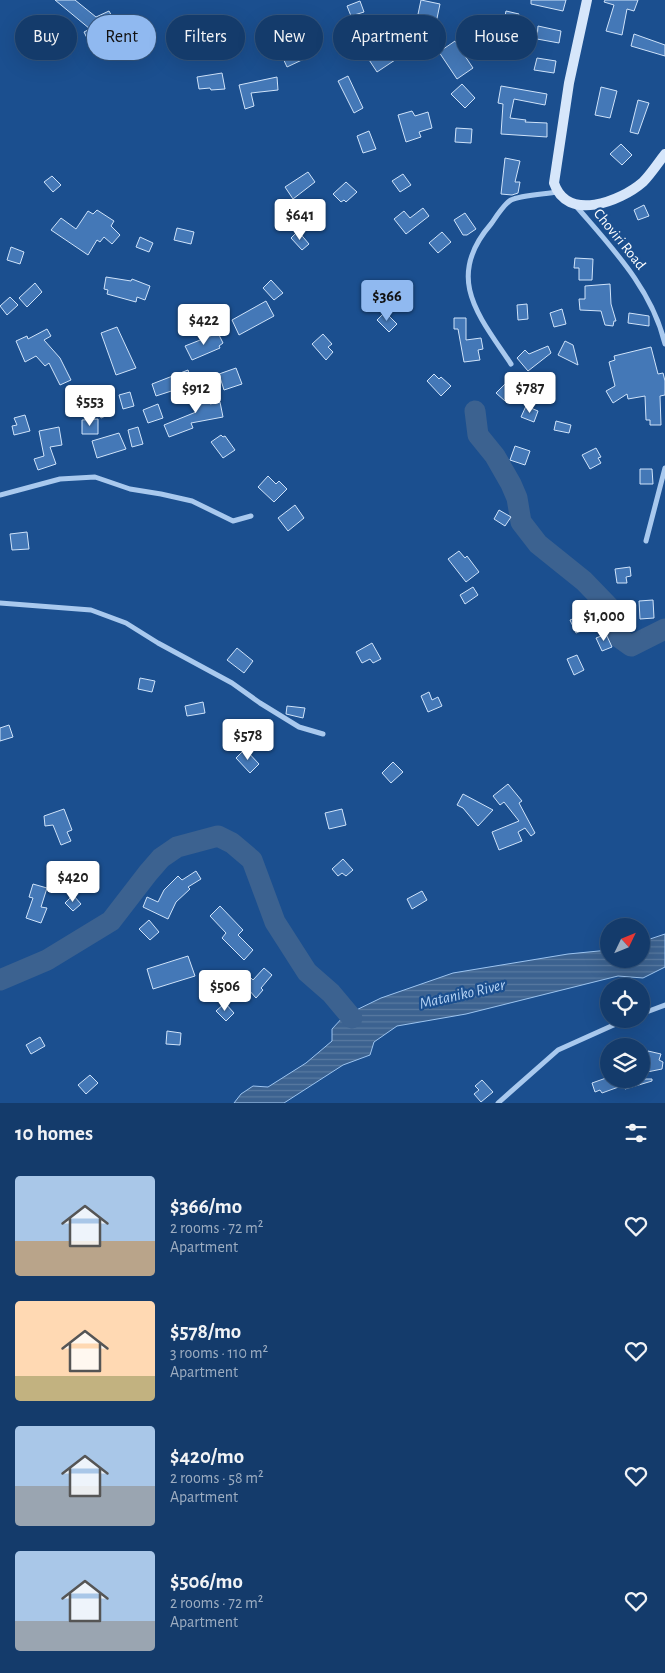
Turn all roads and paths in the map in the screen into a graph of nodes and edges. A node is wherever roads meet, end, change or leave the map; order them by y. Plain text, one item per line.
1 (587, 0) edge
2 (665, 154) edge
3 (557, 192) junction
4 (576, 206) junction
5 (665, 344) edge
6 (511, 364) dead end
7 (665, 468) edge
8 (0, 495) edge
9 (251, 516) dead end
10 (646, 541) dead end
11 (0, 603) edge
12 (323, 734) dead end
13 (665, 1005) edge
14 (650, 1011) edge
15 (607, 1028) edge
16 (498, 1103) edge

1 - 3 street
2 - 4 street
3 - 4 street
3 - 6 street
4 - 5 street, Choviri Road
7 - 10 street
8 - 9 street
11 - 12 street
13 - 14 street
15 - 16 street

